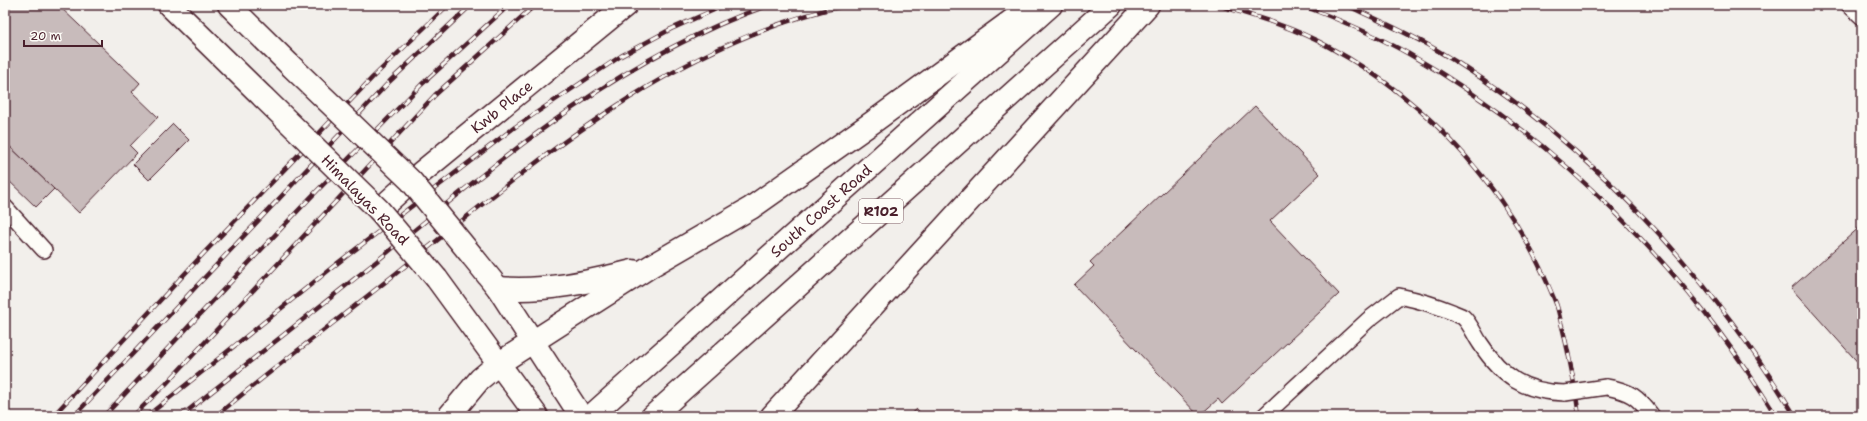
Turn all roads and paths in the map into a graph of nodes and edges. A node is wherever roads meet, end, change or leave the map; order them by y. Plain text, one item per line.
1 (169, 5) edge
2 (229, 5) edge
3 (626, 5) edge
4 (1849, 5) edge
5 (1110, 6) edge
6 (1037, 9) edge
7 (1141, 12) edge
8 (1862, 17) edge
9 (411, 181) junction
10 (5, 207) edge
11 (379, 210) junction
12 (44, 250) dead end
13 (651, 266) junction
14 (498, 288) junction
15 (533, 340) junction
16 (498, 364) junction
17 (448, 416) edge
18 (537, 416) edge
19 (581, 416) edge
20 (591, 416) edge
21 (653, 416) edge
22 (772, 416) edge
23 (1264, 416) edge
24 (1652, 416) edge

1 - 11 main road, Himalayas Road, bridge
2 - 9 main road, bridge
3 - 9 main road, Kwb Place
4 - 8 lane
5 - 21 main road, R102
6 - 13 main road
6 - 20 main road, South Coast Road / R102
7 - 22 main road
9 - 11 main road, Kwb Place
9 - 14 main road, bridge
10 - 12 lane
11 - 16 main road, Himalayas Road, bridge
13 - 14 main road
13 - 15 main road
14 - 15 main road
15 - 16 main road
15 - 19 main road
16 - 17 main road
16 - 18 main road, Himalayas Road
23 - 24 lane, bridge

